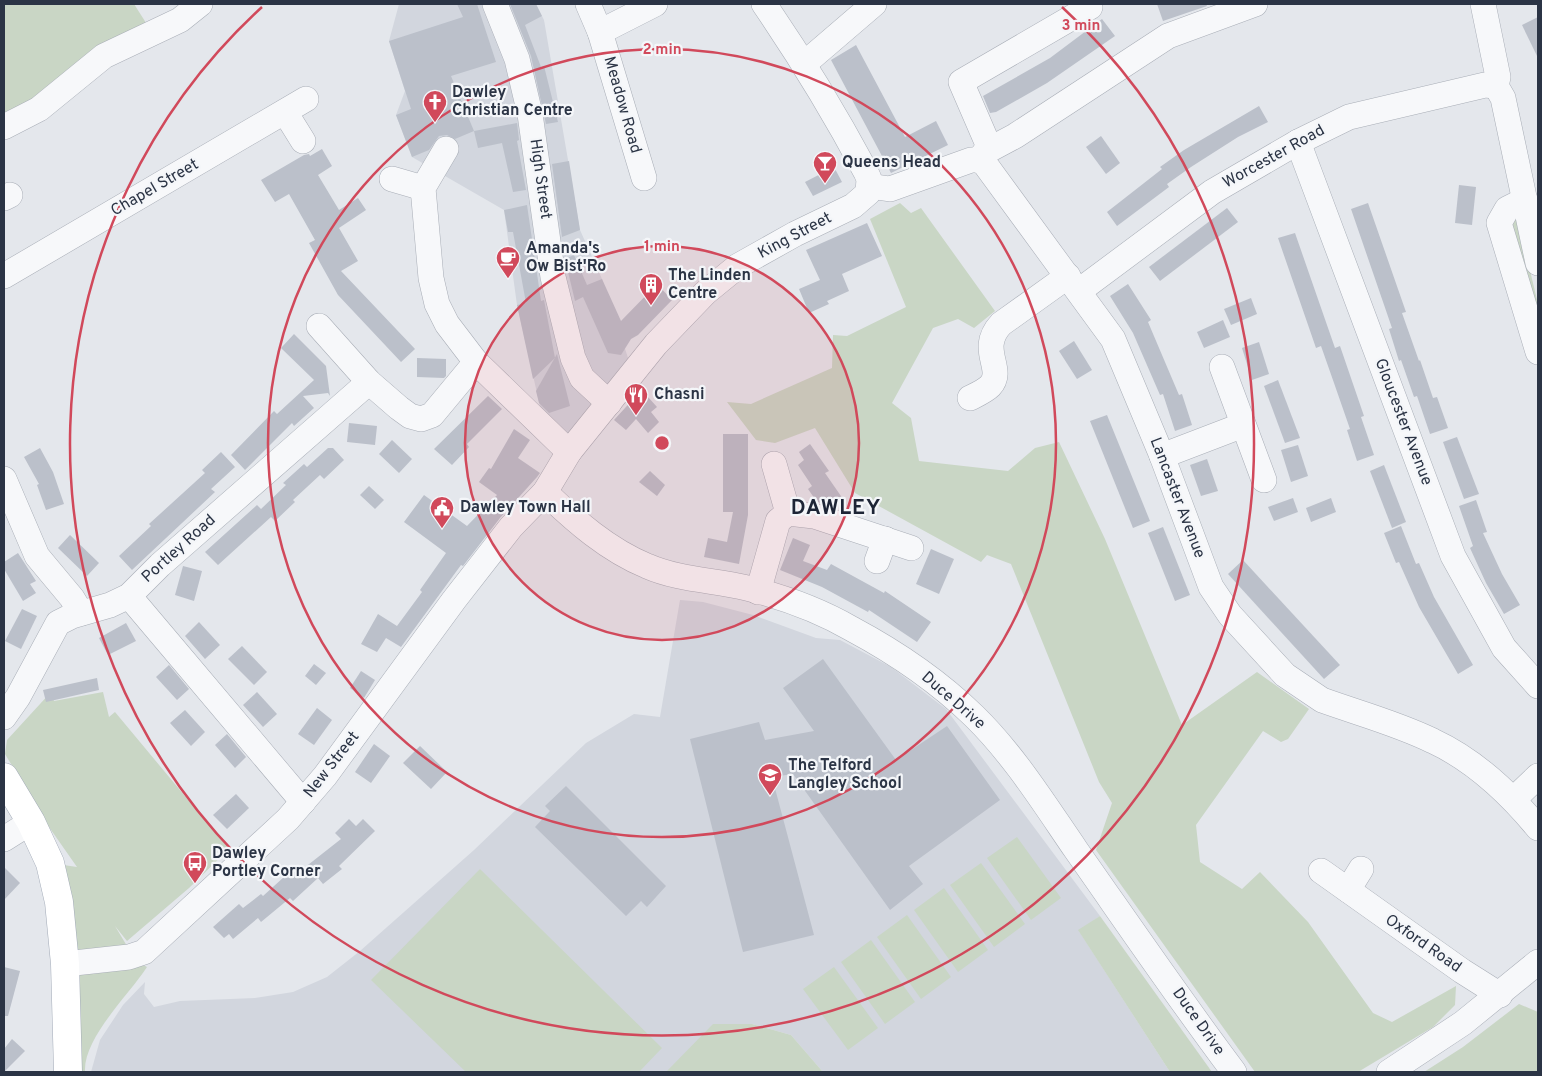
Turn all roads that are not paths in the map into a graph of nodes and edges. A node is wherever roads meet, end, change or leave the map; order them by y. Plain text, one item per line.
1 (200, 4) edge
2 (495, 4) edge
3 (588, 4) edge
4 (656, 4) edge
5 (764, 4) edge
6 (874, 4) edge
7 (1255, 4) edge
8 (1484, 4) edge
9 (1090, 7) dead end
10 (600, 32) junction
11 (804, 64) junction
12 (1496, 86) junction
13 (306, 99) dead end
14 (284, 112) junction
15 (4, 127) edge
16 (303, 141) dead end
17 (1298, 142) junction
18 (446, 149) dead end
19 (985, 154) junction
20 (644, 178) dead end
21 (392, 179) dead end
22 (868, 179) junction
23 (423, 188) junction
24 (1525, 200) junction
25 (1538, 263) edge
26 (4, 276) edge
27 (1074, 283) junction
28 (319, 326) dead end
29 (1538, 352) edge
30 (476, 362) junction
31 (1222, 367) dead end
32 (370, 382) junction
33 (968, 402) dead end
34 (609, 403) junction
35 (1244, 425) junction
36 (569, 452) junction
37 (1162, 456) junction
38 (774, 464) dead end
39 (4, 479) edge
40 (1264, 480) dead end
41 (545, 492) junction
42 (788, 513) junction
43 (911, 548) dead end
44 (758, 592) junction
45 (129, 596) junction
46 (81, 612) junction
47 (1538, 686) edge
48 (4, 717) edge
49 (1538, 776) edge
50 (4, 777) edge
51 (1514, 799) junction
52 (303, 802) junction
53 (31, 822) junction
54 (1538, 828) edge
55 (4, 839) edge
56 (1361, 869) dead end
57 (1321, 871) dead end
58 (1348, 890) junction
59 (65, 964) junction
60 (1530, 970) edge
61 (1500, 995) junction
62 (64, 1071) edge
63 (1234, 1072) edge
64 (1389, 1072) edge

1 - 15 street
2 - 34 street, High Street
3 - 10 street, Meadow Road
4 - 10 street
5 - 11 street
6 - 11 street
7 - 19 street
8 - 12 street
9 - 19 street, Lancaster Avenue
10 - 20 street, Meadow Road
11 - 22 street
12 - 17 street, Worcester Road
12 - 24 street
13 - 14 street, Chapel Street
14 - 16 street
14 - 26 street, Chapel Street
17 - 27 street, Worcester Road
17 - 47 street, Gloucester Avenue
18 - 23 street
19 - 22 street
19 - 27 street, Lancaster Avenue
21 - 23 street
22 - 34 street, King Street
23 - 30 street
24 - 25 street
24 - 29 street
27 - 33 street, Worcester Road
27 - 37 street, Lancaster Avenue
28 - 32 street
30 - 32 street
30 - 36 street
31 - 35 street
32 - 45 street, Portley Road
34 - 36 street, King Street
35 - 37 street
35 - 40 street
36 - 41 street, New Street
37 - 51 street, Lancaster Avenue
38 - 42 street
39 - 46 street
41 - 44 street, Duce Drive
41 - 52 street, New Street
42 - 43 street
42 - 44 street
44 - 63 street, Duce Drive
45 - 46 street, Portley Road
45 - 52 street
46 - 48 street, Portley Road
49 - 51 street
50 - 53 main road
51 - 54 street, Lancaster Avenue
52 - 59 street, New Street
53 - 55 street
53 - 59 main road
56 - 58 street
57 - 58 street, Oxford Road
58 - 61 street, Oxford Road
59 - 62 main road
60 - 61 street
61 - 64 street

